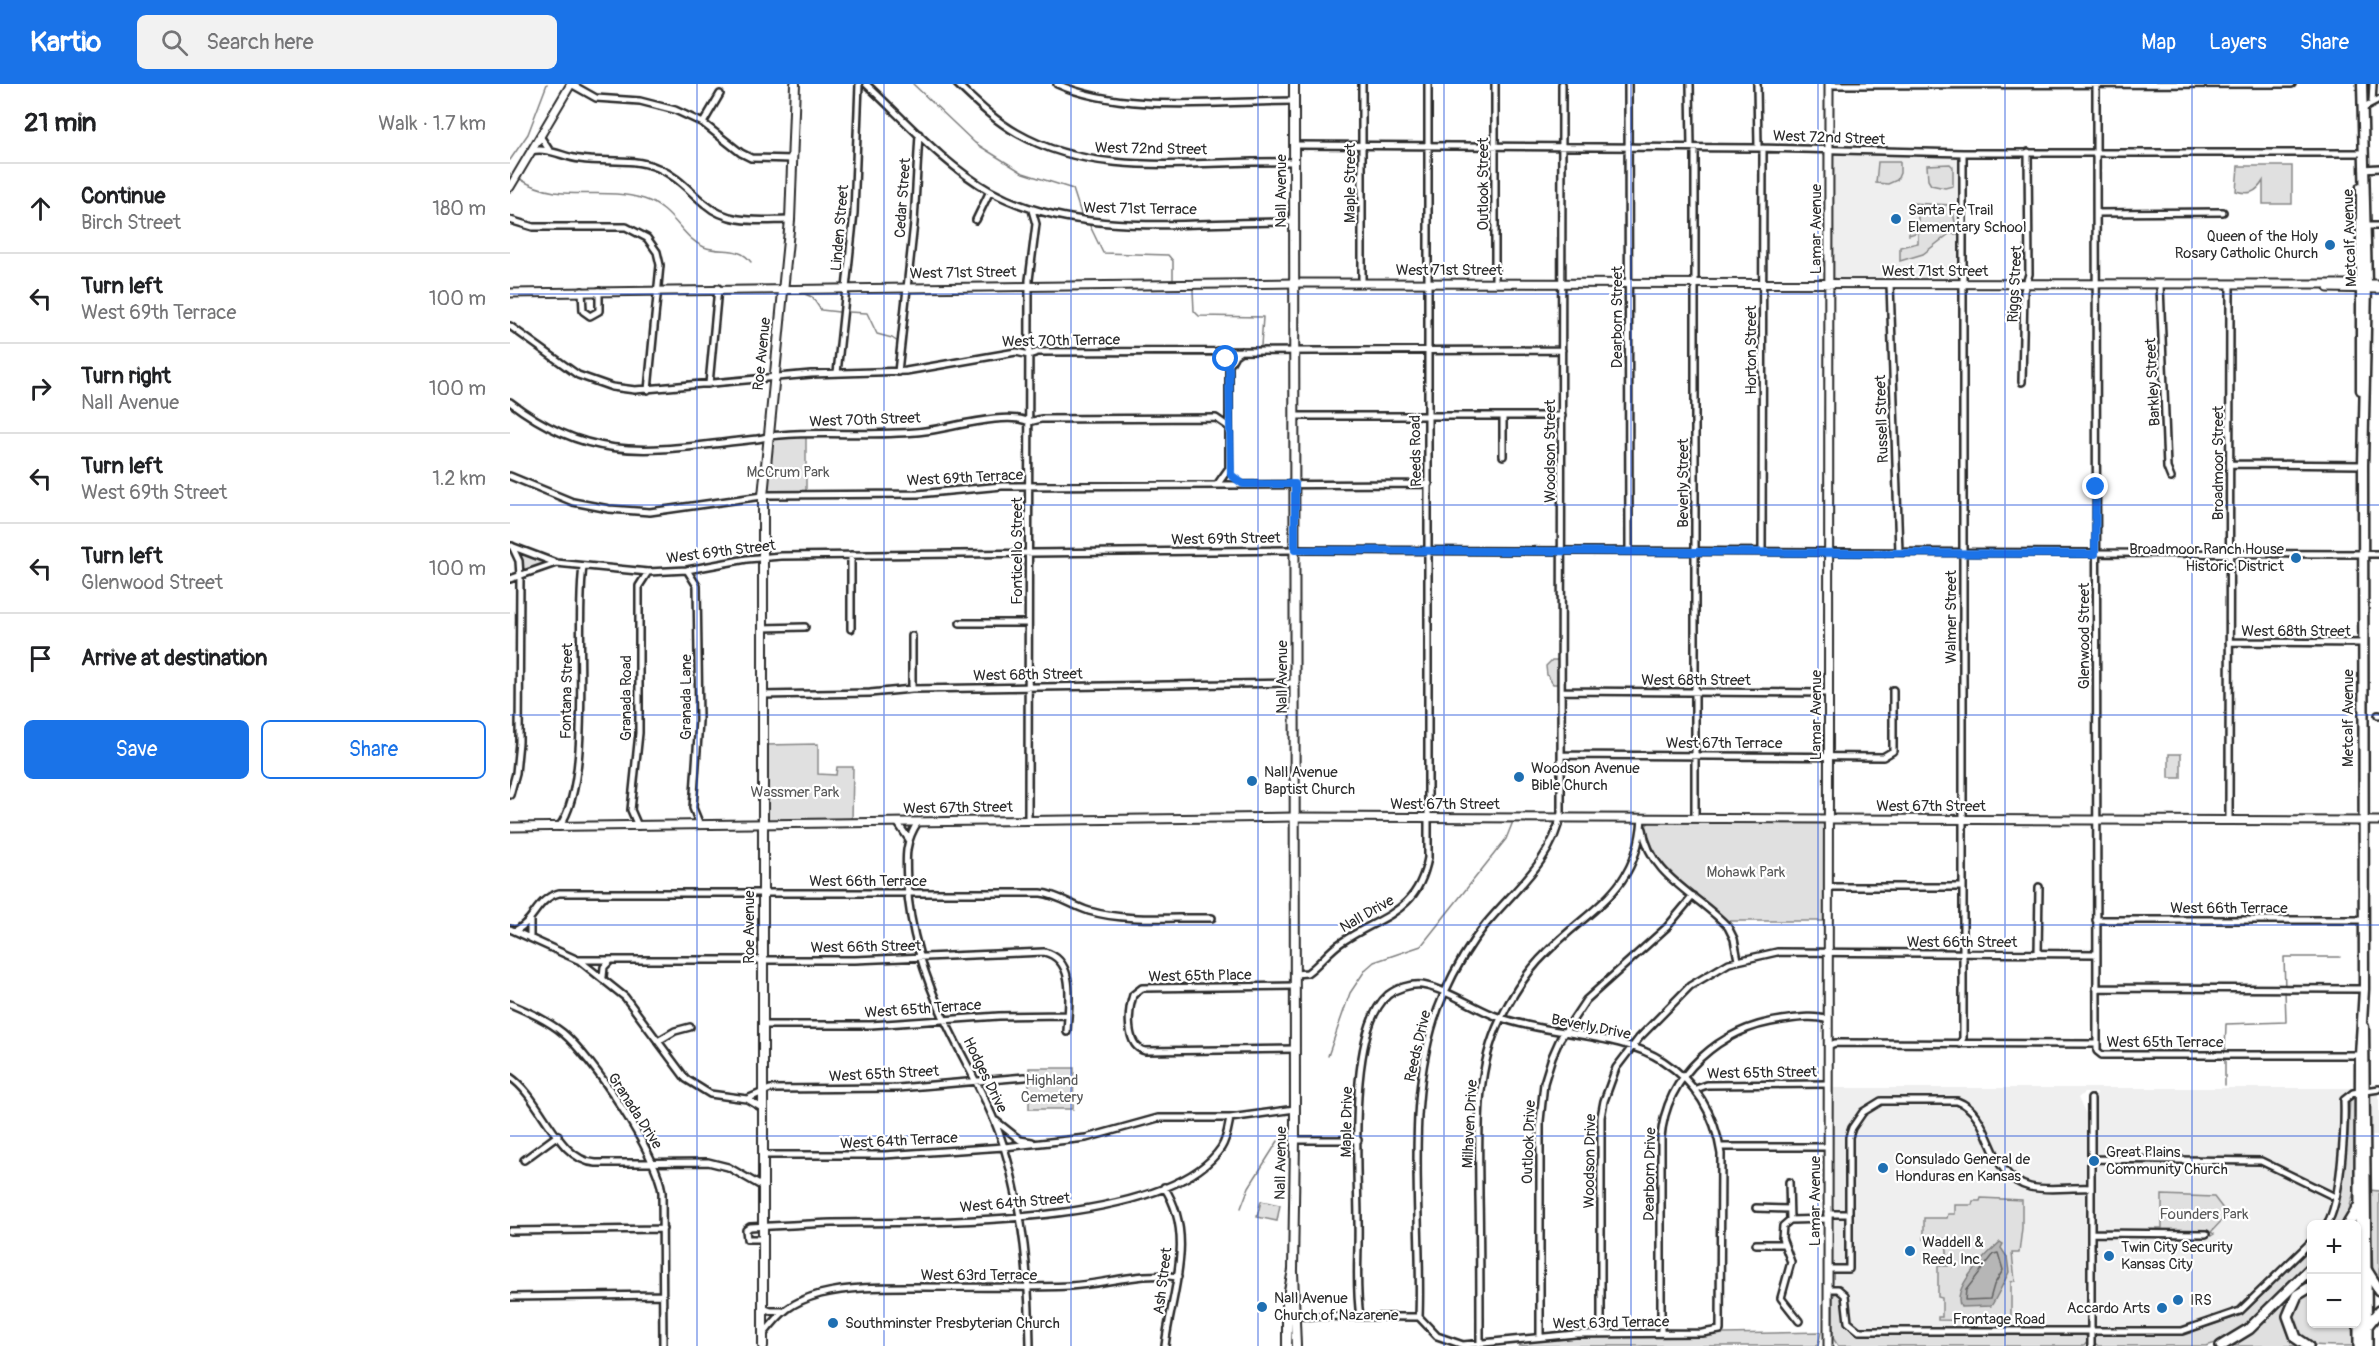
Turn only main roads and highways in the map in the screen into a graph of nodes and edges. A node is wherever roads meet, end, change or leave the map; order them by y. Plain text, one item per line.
1 (795, 84) edge
2 (1294, 84) edge
3 (2362, 84) edge
4 (2362, 169) junction
5 (2363, 286) junction
6 (2363, 1090) junction
7 (2360, 1204) junction
8 (2350, 1220) edge
9 (1293, 1270) junction
10 (2367, 1270) junction
11 (2307, 1272) edge
12 (2361, 1274) edge
13 (2307, 1289) edge
14 (2379, 1290) edge
15 (2379, 1311) edge
16 (2361, 1322) edge
17 (2360, 1328) edge
18 (763, 1346) edge
19 (1287, 1346) edge
20 (1296, 1346) edge
21 (2221, 1346) edge
22 (2308, 1346) edge
23 (2359, 1346) edge
24 (2367, 1346) edge

1 - 18 main road, Roe Avenue
2 - 9 main road, Nall Avenue
3 - 4 main road, Metcalf Avenue
4 - 5 main road, Metcalf Avenue
4 - 5 main road, Metcalf Avenue
5 - 6 main road, Metcalf Avenue
6 - 7 main road, Metcalf Avenue
6 - 10 main road, Metcalf Avenue
7 - 8 highway
7 - 12 main road, Metcalf Avenue
9 - 19 main road, Nall Avenue
9 - 20 main road, Nall Avenue
10 - 14 highway
10 - 16 main road, Metcalf Avenue
11 - 21 highway
13 - 22 highway
15 - 16 highway
16 - 24 highway, Metcalf Avenue
17 - 23 highway, Metcalf Avenue

